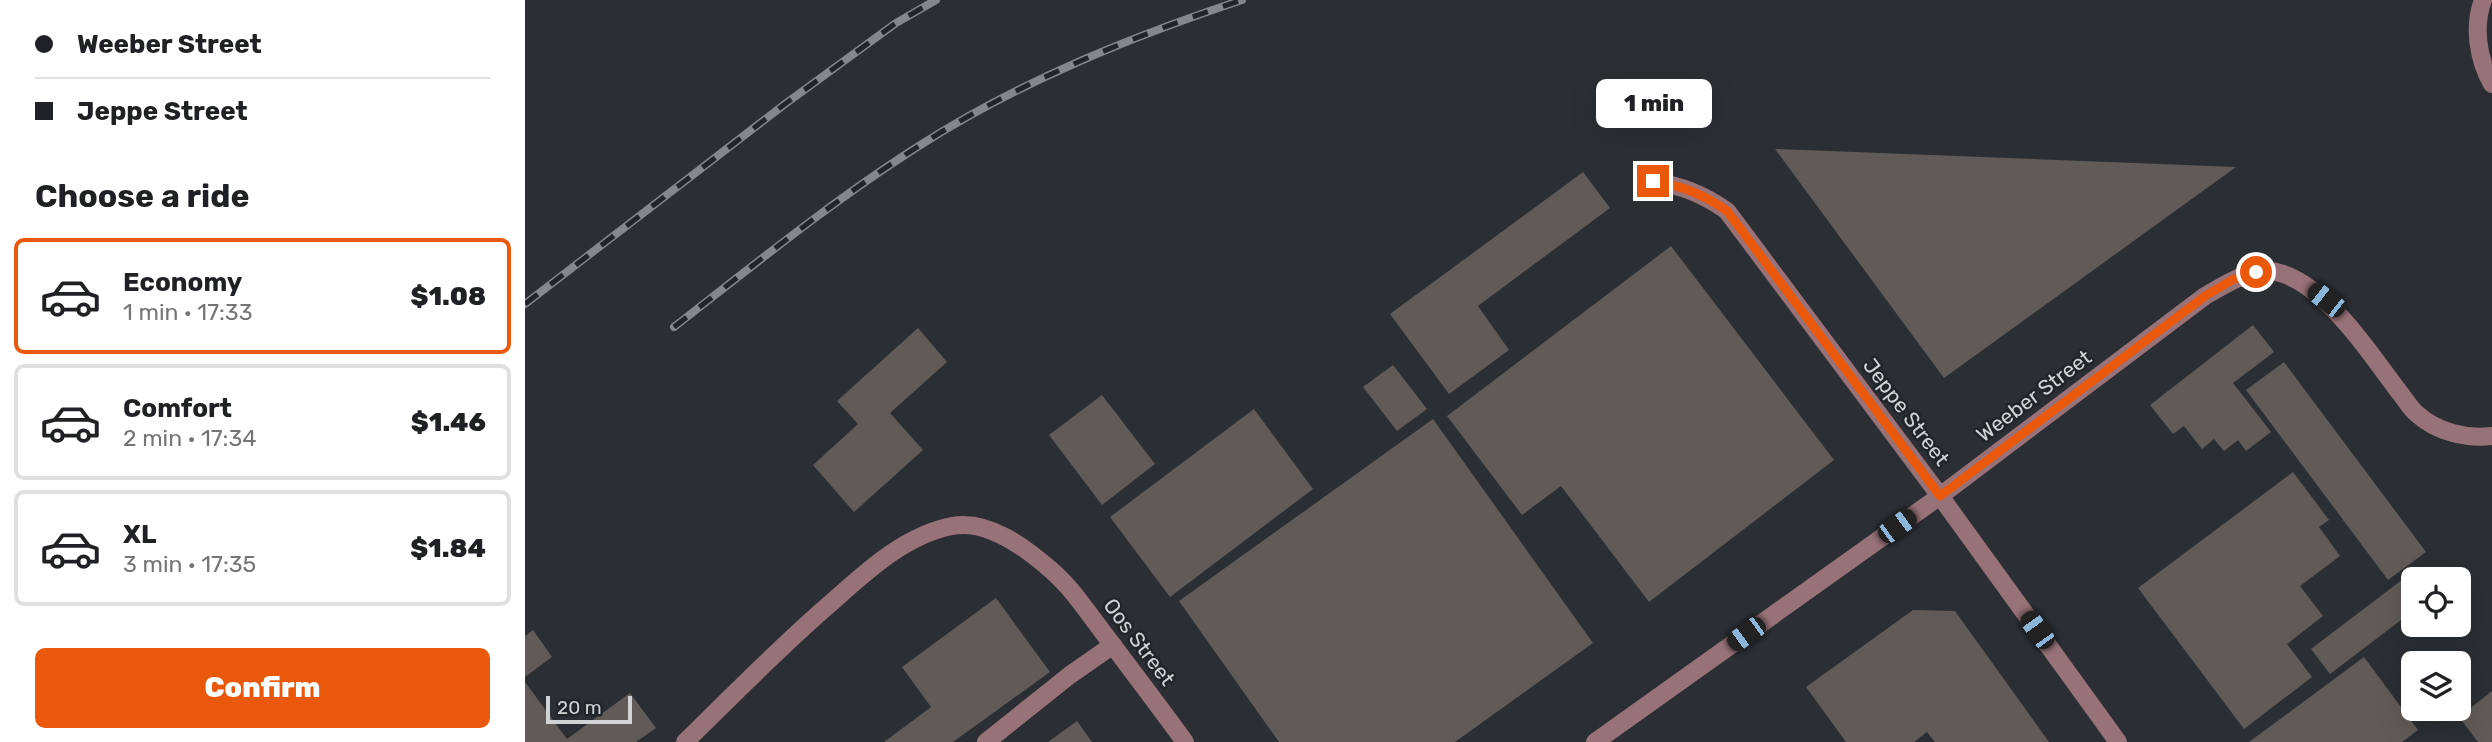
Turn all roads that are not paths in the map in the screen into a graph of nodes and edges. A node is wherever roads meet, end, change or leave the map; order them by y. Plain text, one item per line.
1 (2483, 0) edge
2 (2492, 84) edge
3 (1653, 181) dead end
4 (2492, 436) edge
5 (1940, 496) junction
6 (1113, 645) junction
7 (685, 742) edge
8 (986, 742) edge
9 (1185, 742) edge
10 (1595, 742) edge
11 (2118, 742) edge

1 - 2 street
3 - 5 street, Jeppe Street
4 - 5 street, Weeber Street
5 - 10 street, Weeber Street
5 - 11 street, Jeppe Street
6 - 7 street, Oos Street
6 - 8 street
6 - 9 street, Oos Street

